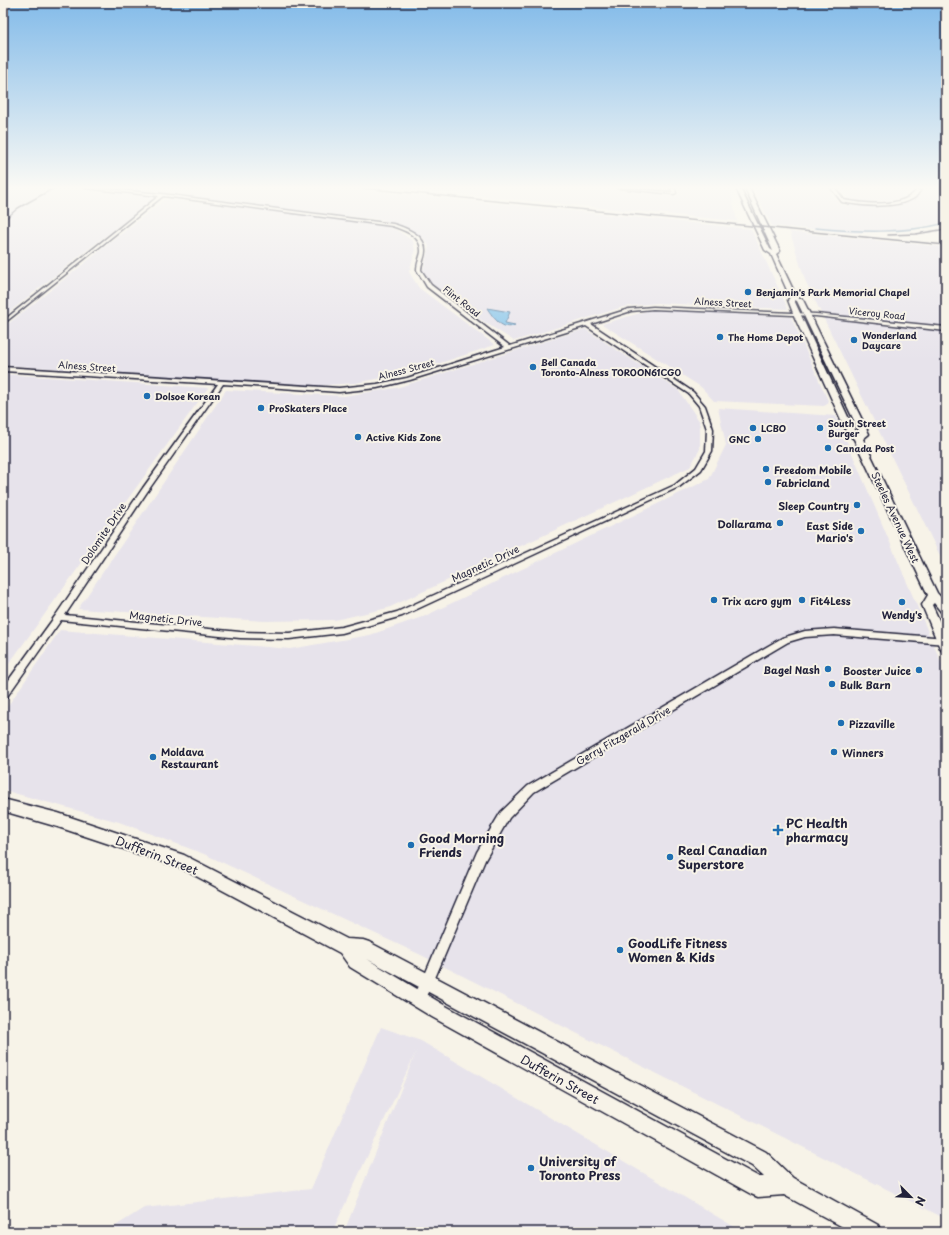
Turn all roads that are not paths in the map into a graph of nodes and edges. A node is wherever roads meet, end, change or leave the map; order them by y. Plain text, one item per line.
1 (99, 246) edge
2 (422, 246) edge
3 (766, 246) edge
4 (774, 246) edge
5 (773, 254) junction
6 (793, 297) junction
7 (796, 314) junction
8 (806, 315) junction
9 (3, 323) edge
10 (587, 324) junction
11 (946, 329) edge
12 (508, 347) junction
13 (3, 370) edge
14 (221, 384) junction
15 (841, 412) junction
16 (856, 413) junction
17 (858, 438) junction
18 (933, 595) junction
19 (946, 610) edge
20 (59, 617) junction
21 (945, 643) edge
22 (3, 695) edge
23 (3, 805) edge
24 (346, 947) junction
25 (428, 981) junction
26 (418, 999) junction
27 (786, 1185) junction
28 (871, 1232) edge

1 - 9 street
2 - 12 street, Flint Road
3 - 5 main road, Steeles Avenue West
4 - 5 main road, Steeles Avenue West
5 - 6 main road, Steeles Avenue West
6 - 7 main road, Steeles Avenue West
6 - 8 main road, Steeles Avenue West
7 - 8 street, Alness Street
7 - 10 street, Alness Street
7 - 15 main road, Steeles Avenue West
8 - 11 street, Viceroy Road
8 - 16 main road, Steeles Avenue West
10 - 12 street, Alness Street
10 - 20 street, Magnetic Drive
12 - 14 street, Alness Street
13 - 14 street, Alness Street
14 - 20 street, Dolomite Drive
15 - 16 main road
15 - 17 main road, Steeles Avenue West
16 - 17 main road, Steeles Avenue West
17 - 18 main road, Steeles Avenue West
18 - 19 main road, Steeles Avenue West
18 - 21 main road
20 - 22 street, Dolomite Drive
21 - 25 street, Gerry Fitzgerald Drive
23 - 24 main road, Dufferin Street
24 - 25 main road, Dufferin Street
24 - 26 main road, Dufferin Street
25 - 26 street, Gerry Fitzgerald Drive
25 - 27 main road, Dufferin Street
26 - 27 main road, Dufferin Street
27 - 28 main road, Dufferin Street

